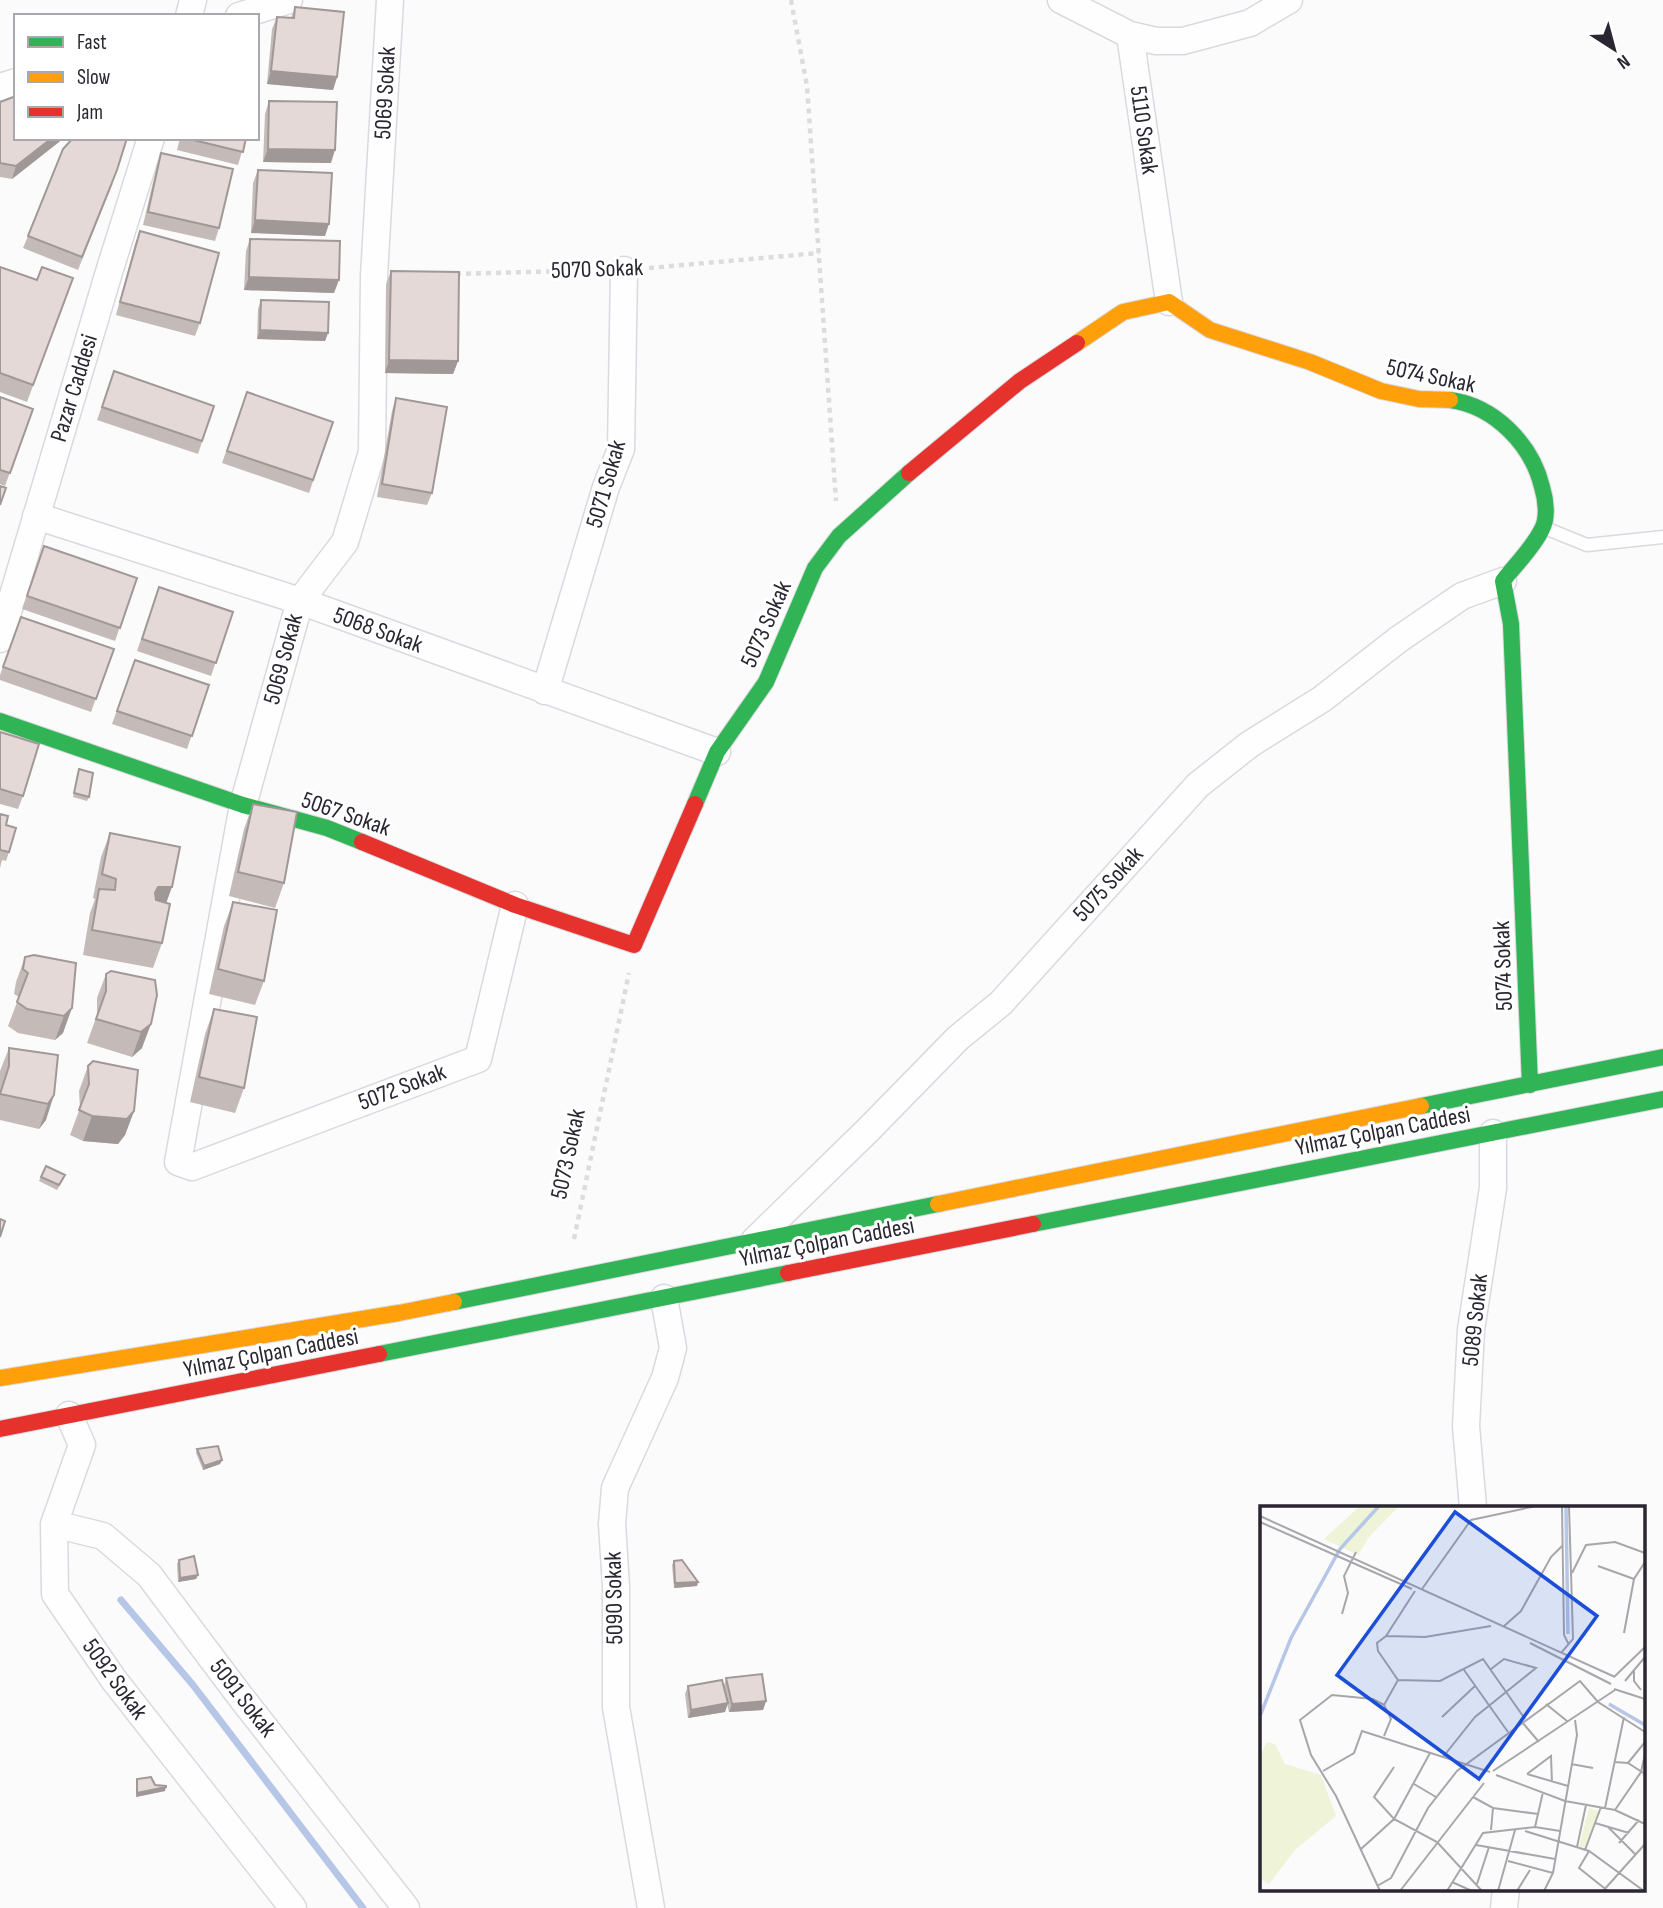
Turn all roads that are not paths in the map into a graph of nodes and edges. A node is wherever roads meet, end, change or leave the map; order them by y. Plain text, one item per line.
1 (289, 0) edge
2 (390, 0) edge
3 (1061, 0) edge
4 (1289, 0) edge
5 (245, 14) edge
6 (1130, 35) junction
7 (150, 140) edge
8 (624, 270) road end
9 (1169, 302) junction
10 (36, 516) junction
11 (1543, 528) junction
12 (1663, 537) edge
13 (1503, 581) junction
14 (300, 601) junction
15 (0, 639) edge
16 (545, 691) junction
17 (0, 721) edge
18 (717, 752) junction
19 (243, 805) junction
20 (515, 905) junction
21 (634, 944) joint
22 (1663, 1057) edge
23 (1531, 1085) junction
24 (1663, 1099) edge
25 (1493, 1133) junction
26 (178, 1161) joint
27 (754, 1240) junction
28 (664, 1298) junction
29 (0, 1378) edge
30 (69, 1415) junction
31 (0, 1429) edge
32 (1473, 1506) edge
33 (54, 1524) junction
34 (1506, 1890) edge
35 (293, 1908) edge
36 (406, 1908) edge
37 (651, 1908) edge
38 (1504, 1908) edge

1 - 5 street
2 - 14 street, 5069 Sokak
3 - 6 street
4 - 6 street
6 - 9 street, 5110 Sokak
7 - 10 street, Pazar Caddesi
8 - 16 street, 5071 Sokak
9 - 11 main road, 5074 Sokak
9 - 18 main road, 5073 Sokak
10 - 14 street, 5068 Sokak
10 - 15 street, Pazar Caddesi
11 - 12 lane
11 - 13 main road
13 - 23 main road, 5074 Sokak
13 - 27 street, 5075 Sokak
14 - 16 street, 5068 Sokak
14 - 19 street, 5069 Sokak
16 - 18 street, 5068 Sokak
17 - 19 main road, 5067 Sokak
18 - 21 main road, 5073 Sokak
19 - 20 main road, 5067 Sokak
19 - 26 street, 5069 Sokak
20 - 21 main road, 5067 Sokak
20 - 26 street, 5072 Sokak
22 - 23 main road, Yılmaz Çolpan Caddesi
23 - 27 main road, Yılmaz Çolpan Caddesi
24 - 25 main road, Yılmaz Çolpan Caddesi
25 - 28 main road, Yılmaz Çolpan Caddesi
25 - 32 street, 5089 Sokak
27 - 29 main road, Yılmaz Çolpan Caddesi
28 - 30 main road, Yılmaz Çolpan Caddesi
28 - 37 street, 5090 Sokak
30 - 31 main road, Yılmaz Çolpan Caddesi
30 - 33 street, 5092 Sokak
33 - 35 street, 5092 Sokak
33 - 36 street, 5091 Sokak
34 - 38 street

